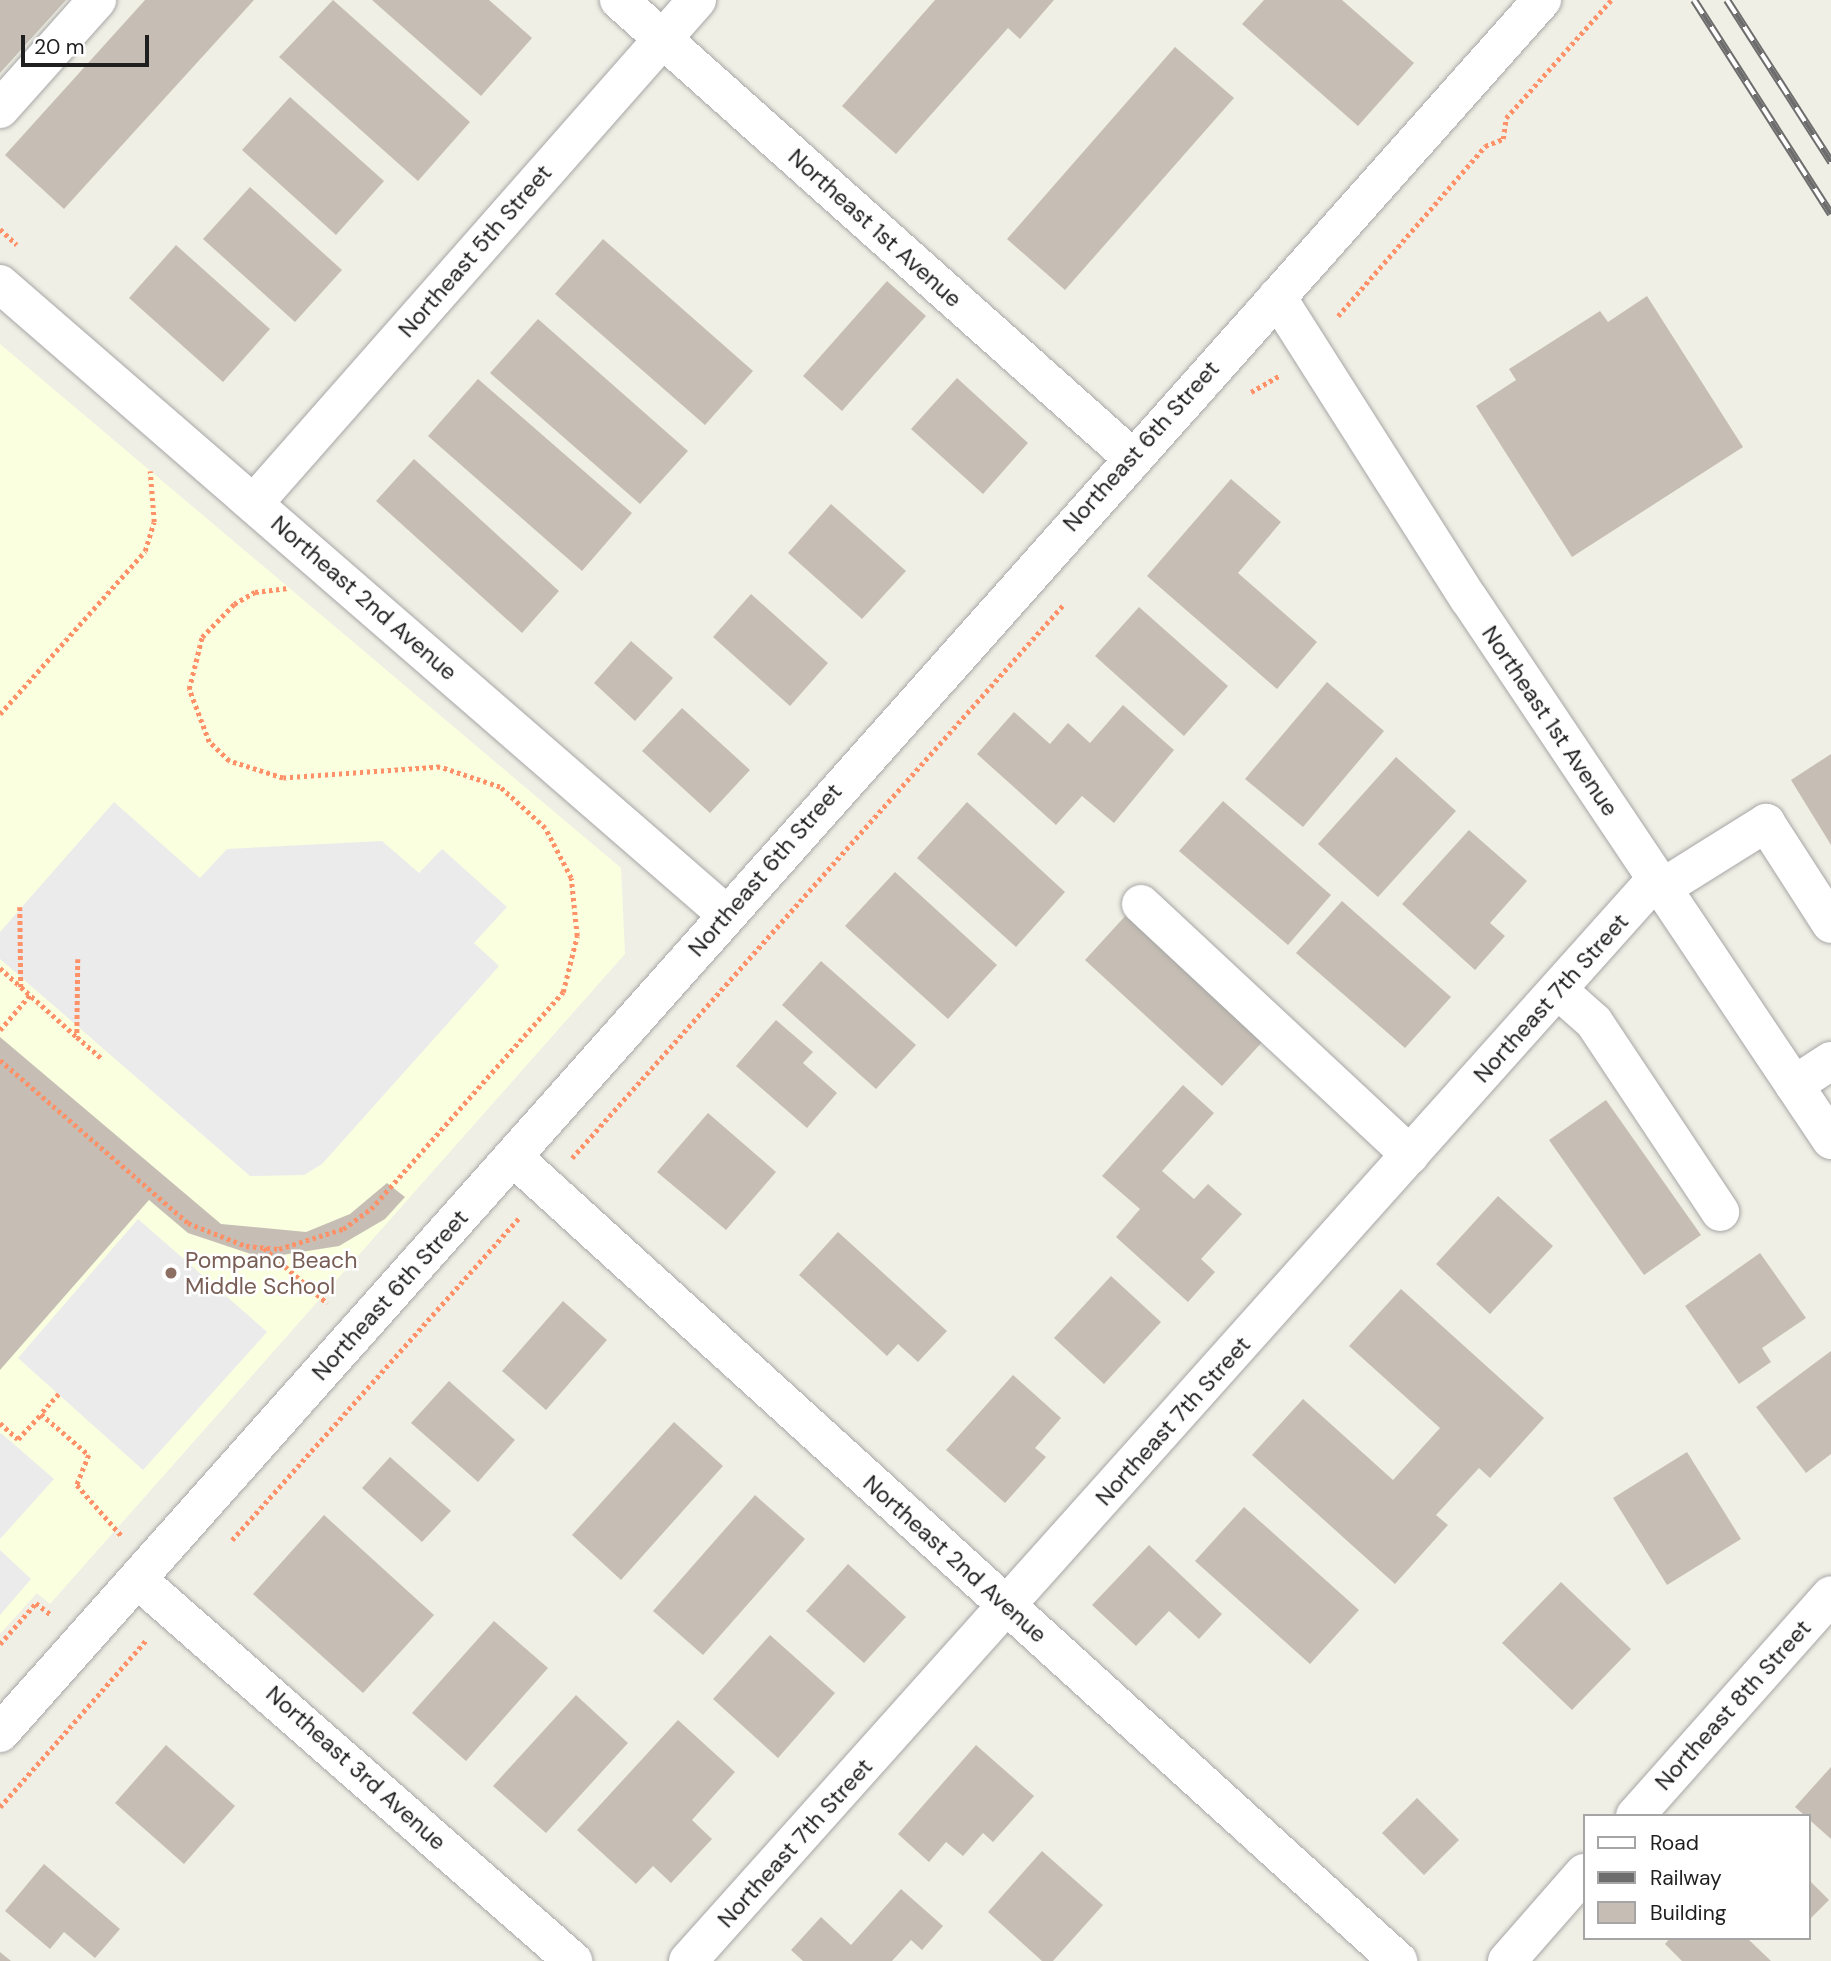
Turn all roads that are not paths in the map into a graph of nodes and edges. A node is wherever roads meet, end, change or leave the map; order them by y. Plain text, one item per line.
1 (97, 0) edge
2 (619, 0) edge
3 (697, 0) edge
4 (1533, 4) edge
5 (662, 38) junction
6 (0, 109) edge
7 (0, 284) edge
8 (1276, 297) junction
9 (1130, 456) junction
10 (254, 502) junction
11 (1659, 883) junction
12 (1141, 904) dead end
13 (726, 914) junction
14 (1831, 924) edge
15 (1558, 990) junction
16 (1831, 1061) edge
17 (1794, 1085) junction
18 (1831, 1140) edge
19 (1410, 1155) junction
20 (513, 1157) junction
21 (1720, 1212) dead end
22 (137, 1579) junction
23 (1831, 1595) edge
24 (1008, 1607) junction
25 (0, 1733) edge
26 (1637, 1814) edge
27 (1582, 1875) edge
28 (573, 1961) edge
29 (688, 1961) edge
30 (1398, 1961) edge
31 (1507, 1961) edge

1 - 6 street
2 - 5 street, Northeast 1st Avenue
3 - 5 street, Northeast 5th Street
4 - 8 street, Northeast 6th Street
5 - 9 street, Northeast 1st Avenue
5 - 10 street, Northeast 5th Street
7 - 10 street, Northeast 2nd Avenue
8 - 9 street, Northeast 6th Street
8 - 11 street, Northeast 1st Avenue
9 - 13 street, Northeast 6th Street
10 - 13 street, Northeast 2nd Avenue
11 - 14 street, Northeast 7th Street
11 - 15 street, Northeast 7th Street
11 - 17 street, Northeast 1st Avenue
12 - 19 street
13 - 20 street, Northeast 6th Street
15 - 19 street, Northeast 7th Street
15 - 21 street
16 - 17 street
17 - 18 street, Northeast 1st Avenue
19 - 24 street, Northeast 7th Street
20 - 22 street, Northeast 6th Street
20 - 24 street, Northeast 2nd Avenue
22 - 25 street, Northeast 6th Street
22 - 28 street, Northeast 3rd Avenue
23 - 26 street, Northeast 8th Street
24 - 29 street, Northeast 7th Street
24 - 30 street, Northeast 2nd Avenue
27 - 31 street

